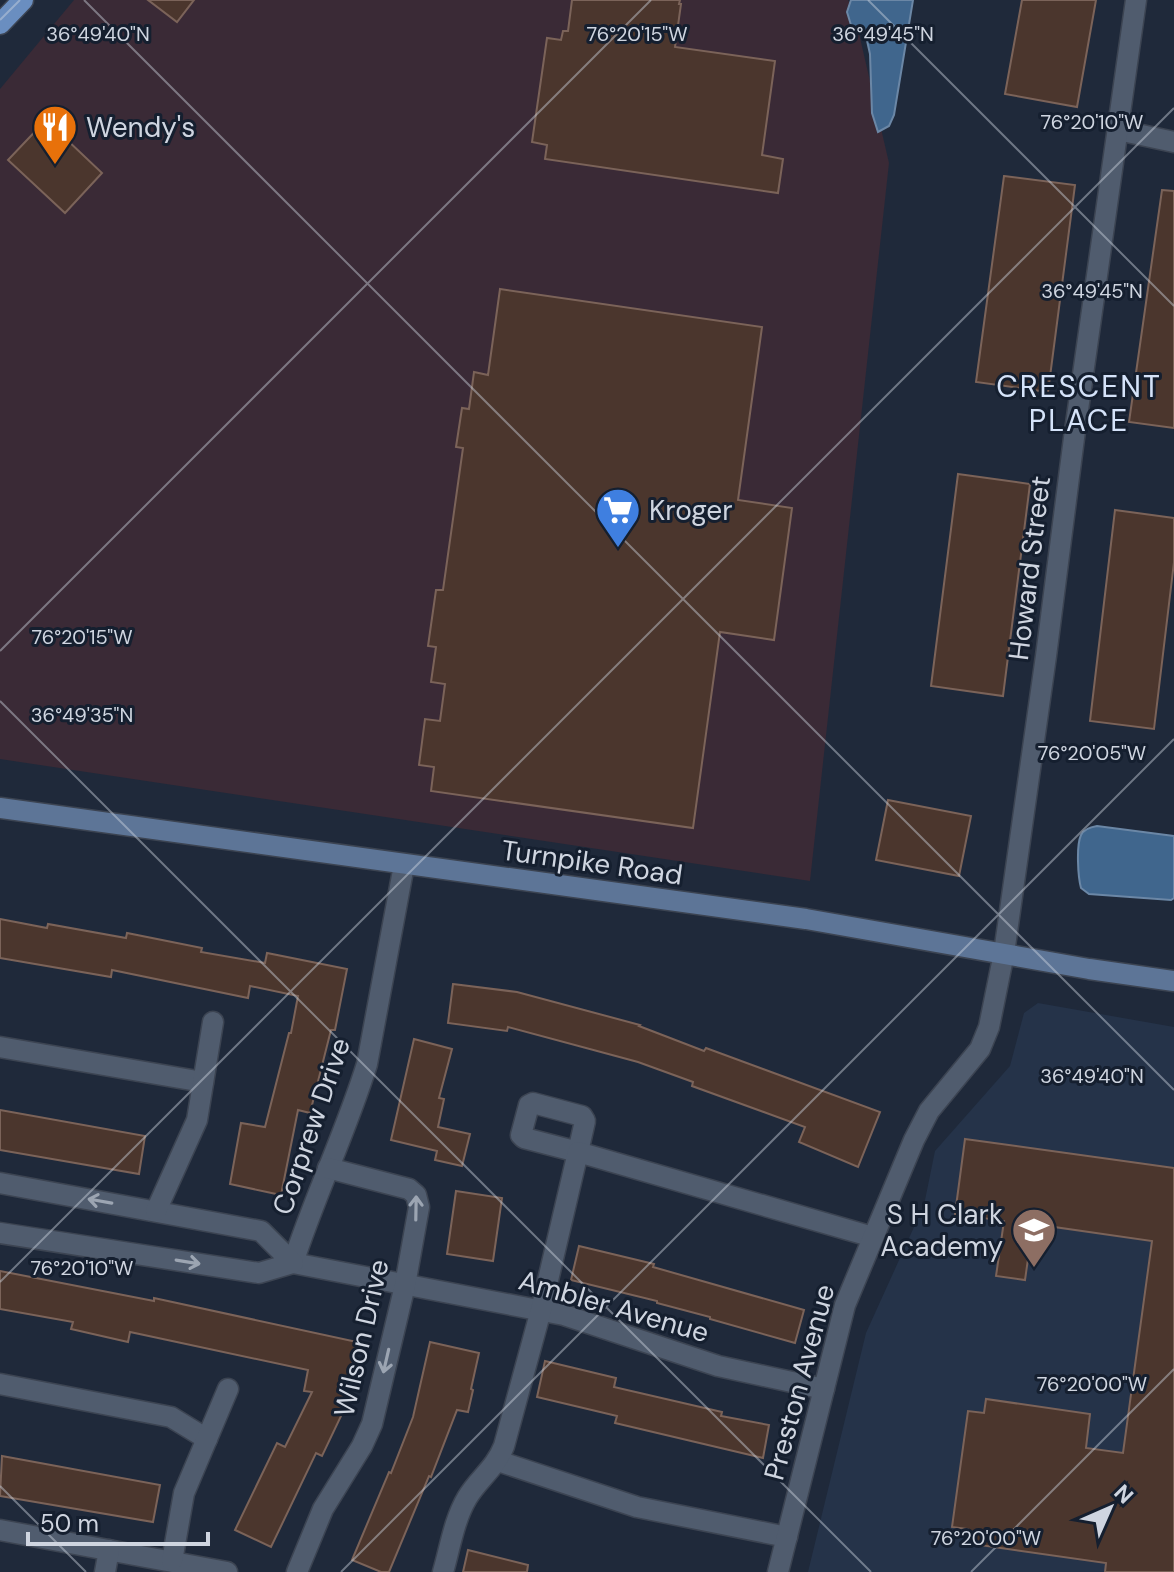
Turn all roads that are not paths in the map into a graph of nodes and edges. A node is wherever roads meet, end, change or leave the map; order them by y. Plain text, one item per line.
1 (23, 0) edge
2 (1136, 0) edge
3 (0, 24) edge
4 (1118, 130) junction
5 (1174, 142) edge
6 (0, 808) edge
7 (404, 865) junction
8 (1004, 953) junction
9 (1174, 981) edge
10 (213, 1022) dead end
11 (0, 1047) edge
12 (203, 1082) junction
13 (328, 1168) junction
14 (0, 1183) edge
15 (156, 1211) junction
16 (0, 1233) edge
17 (873, 1237) junction
18 (293, 1263) junction
19 (405, 1285) junction
20 (541, 1310) junction
21 (0, 1384) edge
22 (228, 1389) dead end
23 (824, 1389) junction
24 (207, 1439) junction
25 (498, 1461) junction
26 (0, 1530) edge
27 (787, 1537) junction
28 (109, 1550) junction
29 (172, 1561) junction
30 (105, 1572) edge
31 (227, 1572) edge
32 (297, 1572) edge
33 (443, 1572) edge
34 (778, 1572) edge

1 - 3 main road
2 - 4 street, Howard Street
4 - 5 street
4 - 8 street, Howard Street
6 - 7 main road, Turnpike Road
7 - 8 main road, Turnpike Road
7 - 13 street, Corprew Drive
8 - 9 main road, Turnpike Road
8 - 17 street, Preston Avenue
10 - 12 street
11 - 12 street
12 - 15 street
13 - 18 street, Corprew Drive
19 -> 13 street, Wilson Drive
15 -> 14 street
15 - 18 street
16 -> 18 street, Ambler Avenue
17 - 20 street
17 - 23 street, Preston Avenue
18 - 19 street, Ambler Avenue
19 - 20 street, Ambler Avenue
19 -> 32 street, Wilson Drive
20 - 23 street, Ambler Avenue
20 - 25 street
21 - 24 street
22 - 24 street
23 - 27 street, Preston Avenue
24 - 29 street
25 - 27 street
25 - 33 street
26 - 28 street
27 - 34 street, Preston Avenue
28 - 29 street
28 - 30 street
29 - 31 street

